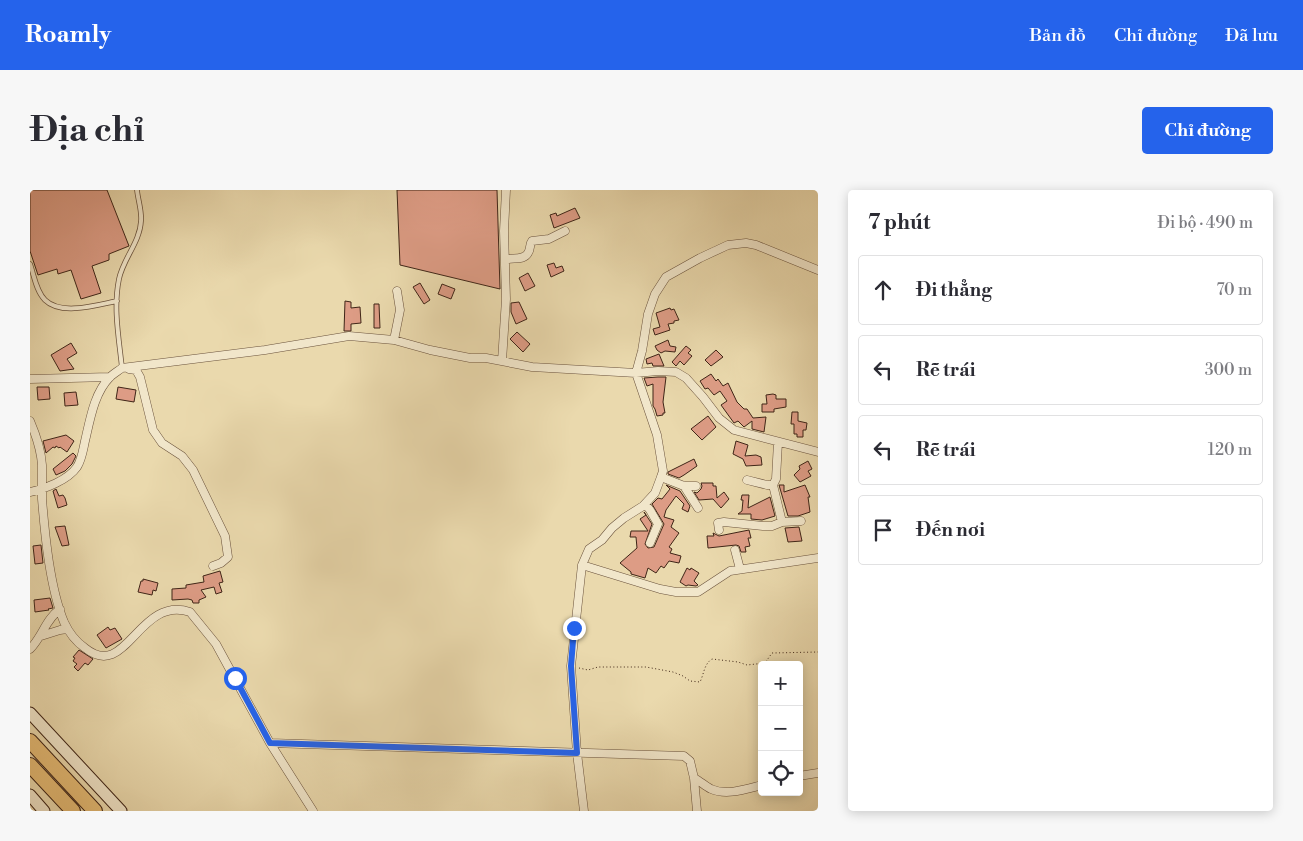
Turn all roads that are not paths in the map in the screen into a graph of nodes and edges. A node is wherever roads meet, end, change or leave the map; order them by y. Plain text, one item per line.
1 (137, 190) edge
2 (506, 190) edge
3 (565, 230) dead end
4 (505, 260) junction
5 (30, 264) edge
6 (818, 270) edge
7 (397, 292) dead end
8 (117, 301) junction
9 (394, 340) junction
10 (502, 362) junction
11 (122, 368) junction
12 (636, 374) junction
13 (110, 377) junction
14 (30, 379) edge
15 (30, 421) edge
16 (778, 442) junction
17 (818, 452) edge
18 (661, 477) junction
19 (747, 480) dead end
20 (773, 484) junction
21 (684, 486) junction
22 (696, 486) dead end
23 (42, 489) junction
24 (30, 492) edge
25 (645, 504) junction
26 (698, 508) dead end
27 (801, 521) dead end
28 (782, 522) junction
29 (719, 530) dead end
30 (650, 543) dead end
31 (736, 550) dead end
32 (818, 558) edge
33 (582, 565) junction
34 (213, 566) dead end
35 (740, 569) junction
36 (60, 609) junction
37 (67, 629) junction
38 (41, 636) junction
39 (30, 649) edge
40 (30, 713) edge
41 (30, 741) edge
42 (270, 743) junction
43 (577, 753) junction
44 (30, 765) edge
45 (818, 772) edge
46 (803, 775) edge
47 (694, 778) junction
48 (758, 786) edge
49 (30, 795) edge
50 (44, 811) edge
51 (73, 811) edge
52 (95, 811) edge
53 (120, 811) edge
54 (313, 811) edge
55 (584, 811) edge
56 (697, 811) edge

1 - 8 lane
2 - 4 street
3 - 4 street
4 - 10 street
5 - 8 lane
6 - 12 street
7 - 9 street
8 - 11 lane
9 - 10 street
9 - 11 street
10 - 12 street
11 - 13 street
11 - 34 street
12 - 16 street
12 - 18 street
13 - 14 street
13 - 23 street
15 - 23 street
16 - 17 street
16 - 20 street
18 - 21 street
18 - 25 street
19 - 20 street
20 - 28 street
21 - 22 street
21 - 26 street
23 - 24 street
23 - 36 street
25 - 30 street
25 - 33 street
27 - 28 street
28 - 29 street
31 - 35 street
32 - 35 street
33 - 35 street
33 - 43 street
36 - 37 street
36 - 38 street
37 - 38 street
37 - 42 street
38 - 39 street
40 - 53 main road
41 - 52 highway
42 - 43 street
42 - 54 street
43 - 47 street
43 - 55 street
44 - 51 highway
45 - 46 street
47 - 48 street
47 - 56 street
49 - 50 main road

